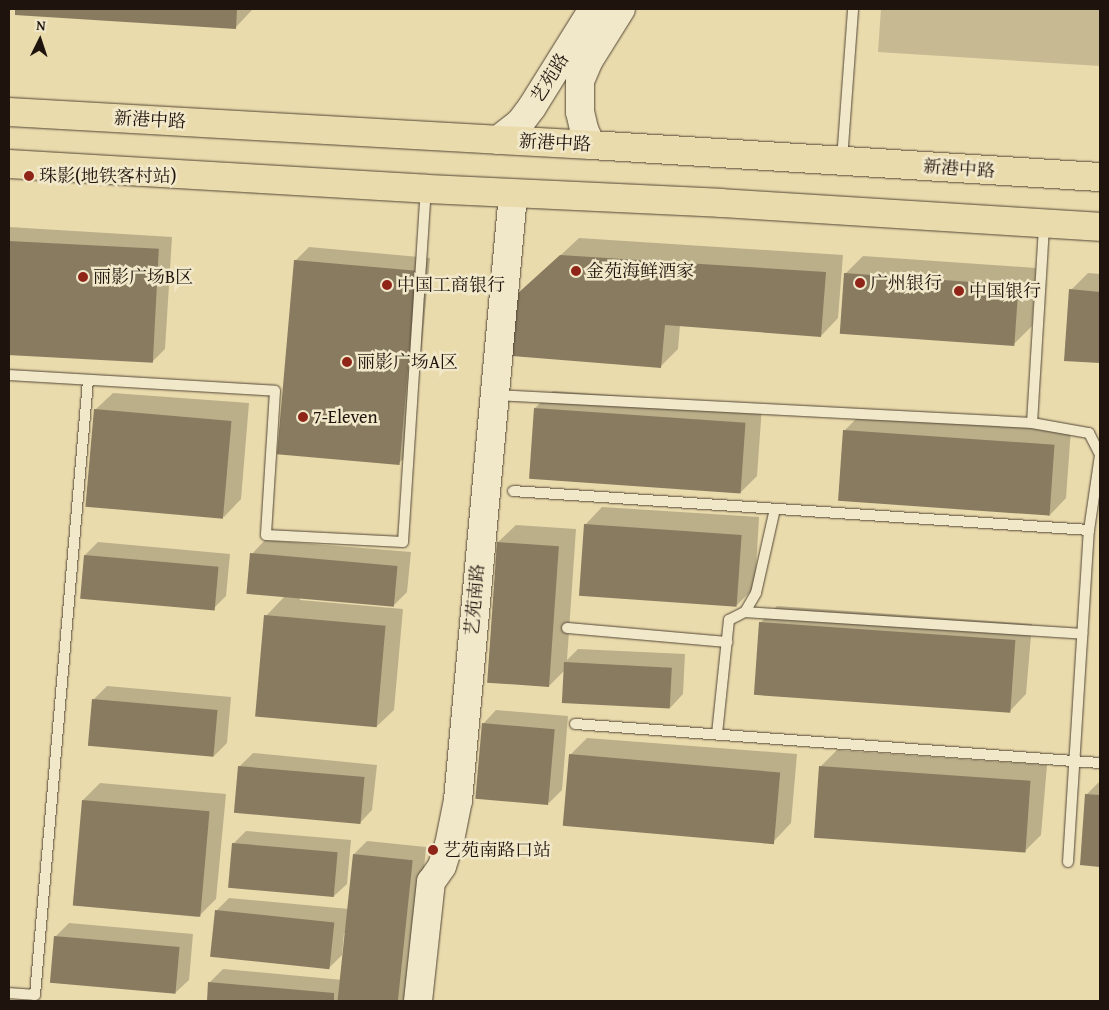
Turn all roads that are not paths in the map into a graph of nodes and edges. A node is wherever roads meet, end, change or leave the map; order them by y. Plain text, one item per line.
1 (593, 9) edge
2 (621, 9) edge
3 (853, 9) edge
4 (9, 112) edge
5 (498, 140) junction
6 (591, 145) junction
7 (842, 161) junction
8 (9, 164) edge
9 (1100, 177) edge
10 (426, 189) junction
11 (513, 194) junction
12 (1044, 224) junction
13 (1100, 227) edge
14 (9, 375) edge
15 (88, 380) junction
16 (494, 394) junction
17 (1032, 423) junction
18 (513, 491) dead end
19 (775, 509) junction
20 (1089, 530) junction
21 (745, 612) junction
22 (567, 628) dead end
23 (1082, 634) junction
24 (727, 642) junction
25 (575, 724) dead end
26 (717, 734) junction
27 (1074, 760) junction
28 (1100, 763) edge
29 (1068, 862) dead end
30 (9, 993) edge
31 (418, 1001) edge

1 - 5 street, 艺苑路
2 - 6 street, 艺苑路
3 - 7 lane
4 - 5 main road, 新港中路
5 - 6 main road, 新港中路
6 - 7 main road, 新港中路
7 - 9 main road, 新港中路
8 - 10 main road
10 - 11 main road
10 - 15 lane
11 - 12 main road
11 - 16 street, 艺苑南路
12 - 13 main road
12 - 17 lane
14 - 15 lane
15 - 30 lane
16 - 17 lane
16 - 31 street, 艺苑南路
17 - 20 lane
18 - 19 lane
19 - 20 lane
19 - 21 lane
20 - 23 lane
21 - 23 lane
21 - 24 lane
22 - 24 lane
23 - 27 lane
24 - 26 lane
25 - 26 lane
26 - 27 lane
27 - 28 lane
27 - 29 lane

